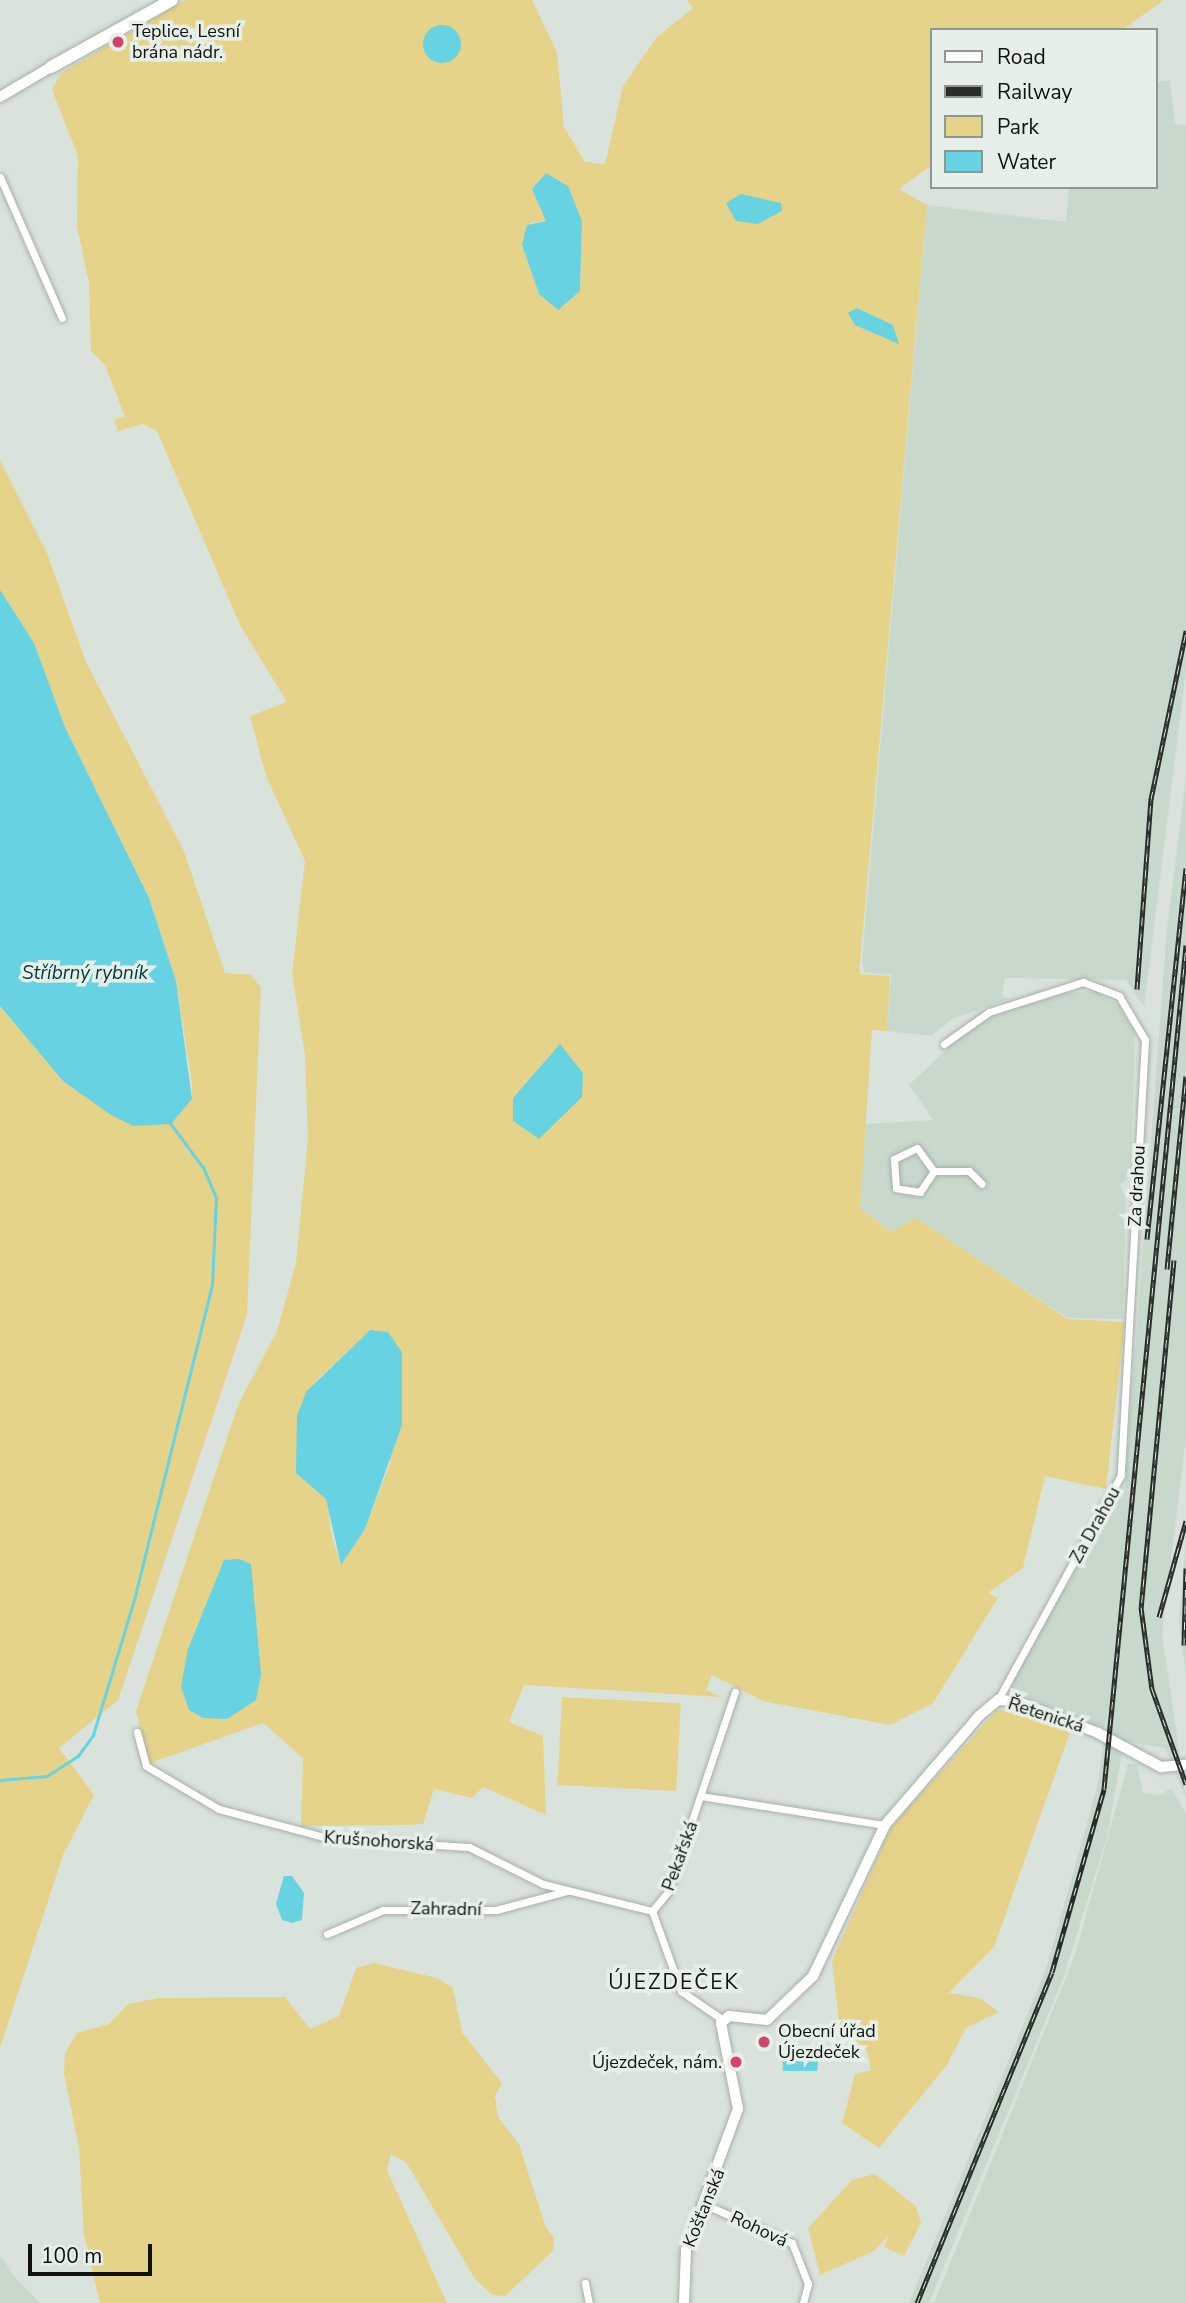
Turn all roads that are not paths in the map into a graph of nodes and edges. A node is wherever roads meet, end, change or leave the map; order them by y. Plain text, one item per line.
1 (162, 0) edge
2 (172, 0) edge
3 (51, 67) junction
4 (0, 97) edge
5 (0, 177) edge
6 (62, 318) dead end
7 (944, 1044) dead end
8 (934, 1171) junction
9 (982, 1184) dead end
10 (1132, 1331) joint
11 (735, 1692) dead end
12 (998, 1700) junction
13 (136, 1732) dead end
14 (1186, 1765) edge
15 (701, 1796) junction
16 (885, 1825) junction
17 (568, 1891) junction
18 (652, 1911) junction
19 (327, 1934) dead end
20 (723, 2020) junction
21 (706, 2205) junction
22 (585, 2283) dead end
23 (589, 2303) edge
24 (684, 2303) edge
25 (803, 2303) edge

1 - 3 highway
2 - 3 highway
3 - 4 main road
5 - 6 street
7 - 10 street, Za drahou
8 - 8 street
8 - 9 street
10 - 12 street, Za Drahou
11 - 15 street, Pekařská
12 - 14 street, Řetenická
12 - 16 street, Řetenická
13 - 17 street, Krušnohorská
15 - 16 street
15 - 18 street, Pekařská
16 - 20 street, Řetenická
17 - 18 street, Krušnohorská
17 - 19 street, Zahradní
18 - 20 street, Pekařská
20 - 21 street, Košťanská
21 - 24 street, Košťanská
21 - 25 street, Rohová
22 - 23 street

